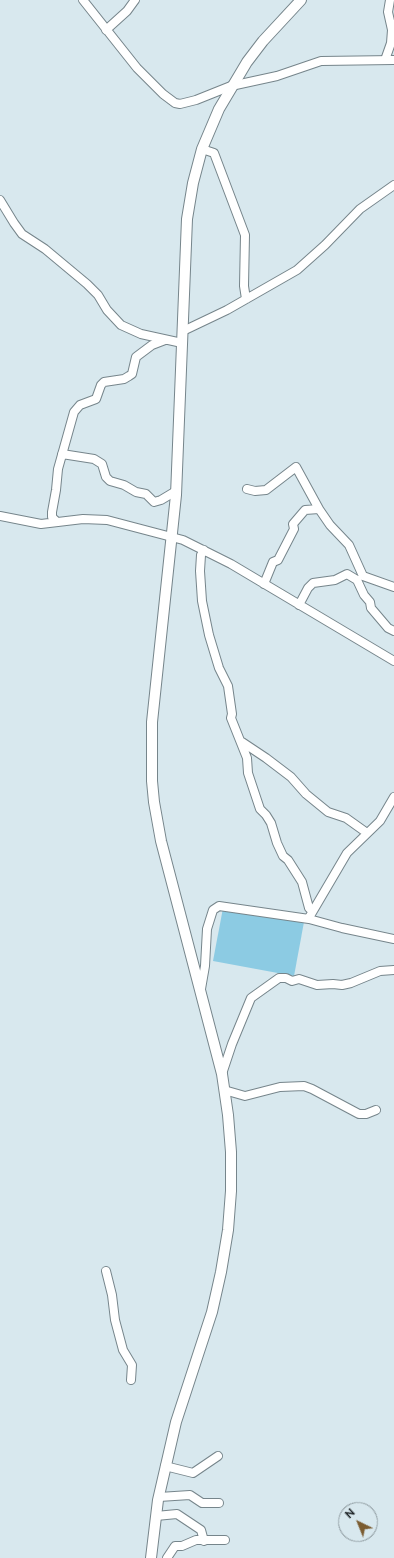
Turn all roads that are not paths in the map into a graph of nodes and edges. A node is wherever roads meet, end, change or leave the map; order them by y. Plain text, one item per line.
1 (83, 0) edge
2 (135, 0) edge
3 (301, 0) edge
4 (390, 0) edge
5 (106, 30) junction
6 (385, 60) junction
7 (394, 60) edge
8 (231, 86) junction
9 (202, 149) junction
10 (394, 184) edge
11 (0, 200) edge
12 (246, 299) junction
13 (183, 331) junction
14 (165, 340) junction
15 (182, 343) junction
16 (62, 454) junction
17 (247, 489) dead end
18 (176, 491) junction
19 (319, 509) junction
20 (0, 516) edge
21 (57, 522) junction
22 (172, 536) junction
23 (204, 550) junction
24 (264, 584) junction
25 (394, 587) edge
26 (299, 605) junction
27 (394, 631) edge
28 (394, 661) edge
29 (242, 742) junction
30 (394, 797) edge
31 (367, 833) junction
32 (311, 915) junction
33 (394, 939) edge
34 (394, 970) edge
35 (200, 991) junction
36 (222, 1074) junction
37 (224, 1090) junction
38 (376, 1110) dead end
39 (106, 1271) dead end
40 (132, 1380) dead end
41 (218, 1456) dead end
42 (166, 1466) junction
43 (159, 1497) junction
44 (219, 1503) dead end
45 (156, 1516) junction
46 (225, 1540) dead end
47 (204, 1541) junction
48 (151, 1558) edge
49 (167, 1558) edge

1 - 5 street
2 - 5 street
3 - 8 main road
4 - 6 street
5 - 8 street
6 - 7 street
6 - 8 street
8 - 9 main road
9 - 12 street
9 - 13 main road
10 - 12 street
11 - 14 street
12 - 13 street
13 - 15 main road
14 - 15 street
14 - 16 street
15 - 18 main road
16 - 18 street
16 - 21 street
17 - 19 street
18 - 22 main road
19 - 24 street
19 - 25 street
20 - 21 street
21 - 22 street
22 - 23 street
22 - 35 main road
23 - 24 street
23 - 29 street
24 - 26 street
26 - 27 street
26 - 28 street
29 - 31 street
29 - 32 street
30 - 31 street
31 - 32 street
32 - 33 street
32 - 35 street
34 - 36 street
35 - 36 main road
36 - 37 main road
37 - 38 street
37 - 42 main road
39 - 40 street
41 - 42 street
42 - 43 main road
43 - 44 street
43 - 45 main road
45 - 47 street
45 - 48 main road
46 - 47 street
47 - 49 street

